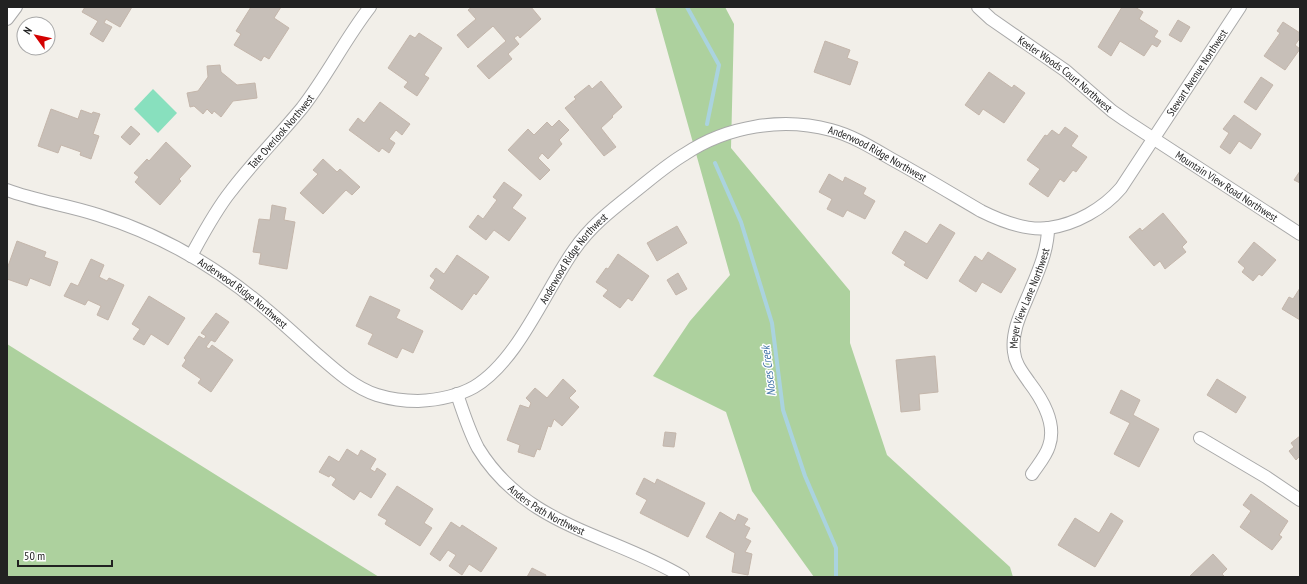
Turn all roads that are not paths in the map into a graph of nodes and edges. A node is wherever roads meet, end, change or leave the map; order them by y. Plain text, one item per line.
1 (16, 7) edge
2 (370, 7) edge
3 (978, 7) edge
4 (1240, 7) edge
5 (7, 18) edge
6 (1153, 139) junction
7 (7, 190) edge
8 (1048, 228) junction
9 (1300, 234) edge
10 (190, 256) junction
11 (456, 394) junction
12 (1200, 438) dead end
13 (1032, 474) dead end
14 (1300, 500) edge
15 (683, 577) edge

1 - 5 street
2 - 10 street, Tate Overlook Northwest
3 - 6 street, Keeler Woods Court Northwest
4 - 6 street, Stewart Avenue Northwest
6 - 8 street, Anderwood Ridge Northwest
6 - 9 street, Mountain View Road Northwest
7 - 10 street, Anderwood Ridge Northwest
8 - 11 street, Anderwood Ridge Northwest
8 - 13 street, Meyer View Lane Northwest
10 - 11 street, Anderwood Ridge Northwest
11 - 15 street, Anders Path Northwest
12 - 14 street

